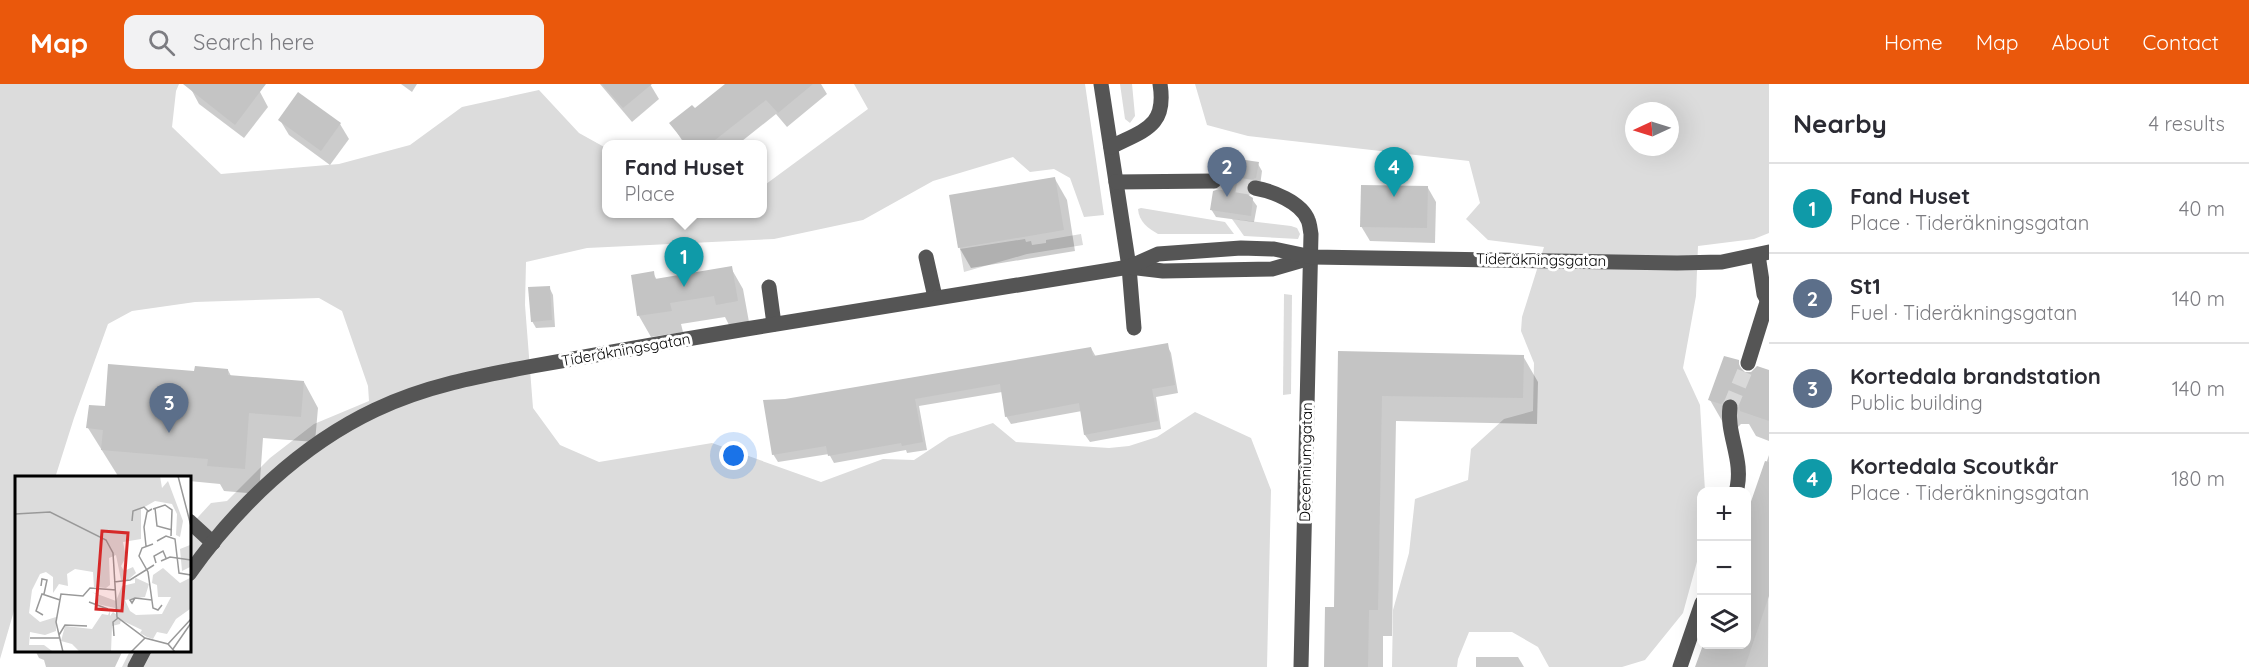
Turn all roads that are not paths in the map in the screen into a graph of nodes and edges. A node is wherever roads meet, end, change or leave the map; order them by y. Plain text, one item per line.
1 (1101, 84) edge
2 (1160, 84) edge
3 (1111, 147) junction
4 (1214, 181) tunnel mouth
5 (1116, 182) junction
6 (1255, 188) tunnel mouth
7 (1763, 253) edge
8 (926, 257) dead end
9 (1312, 257) junction
10 (1129, 267) junction
11 (769, 287) dead end
12 (935, 297) junction
13 (1768, 303) edge
14 (774, 324) junction
15 (1134, 328) dead end
16 (1748, 363) tunnel mouth
17 (1730, 407) tunnel mouth
18 (1737, 487) edge
19 (190, 522) edge
20 (213, 543) junction
21 (190, 573) edge
22 (1697, 615) edge
23 (143, 652) edge
24 (135, 667) edge
25 (1301, 667) edge
26 (1680, 667) edge

1 - 3 street
2 - 3 street
3 - 5 street
4 - 5 street
5 - 10 street
6 - 9 street, Decenniumgatan
7 - 9 street, Tideräkningsgatan
7 - 13 street
8 - 12 street
9 - 10 street, Tideräkningsgatan
9 - 25 street, Decenniumgatan
10 - 12 street, Tideräkningsgatan
10 - 15 street
11 - 14 street
12 - 14 street, Tideräkningsgatan
13 - 16 street
14 - 20 street, Tideräkningsgatan
17 - 18 street
19 - 20 street
20 - 21 street, Tideräkningsgatan
22 - 26 street
23 - 24 street

